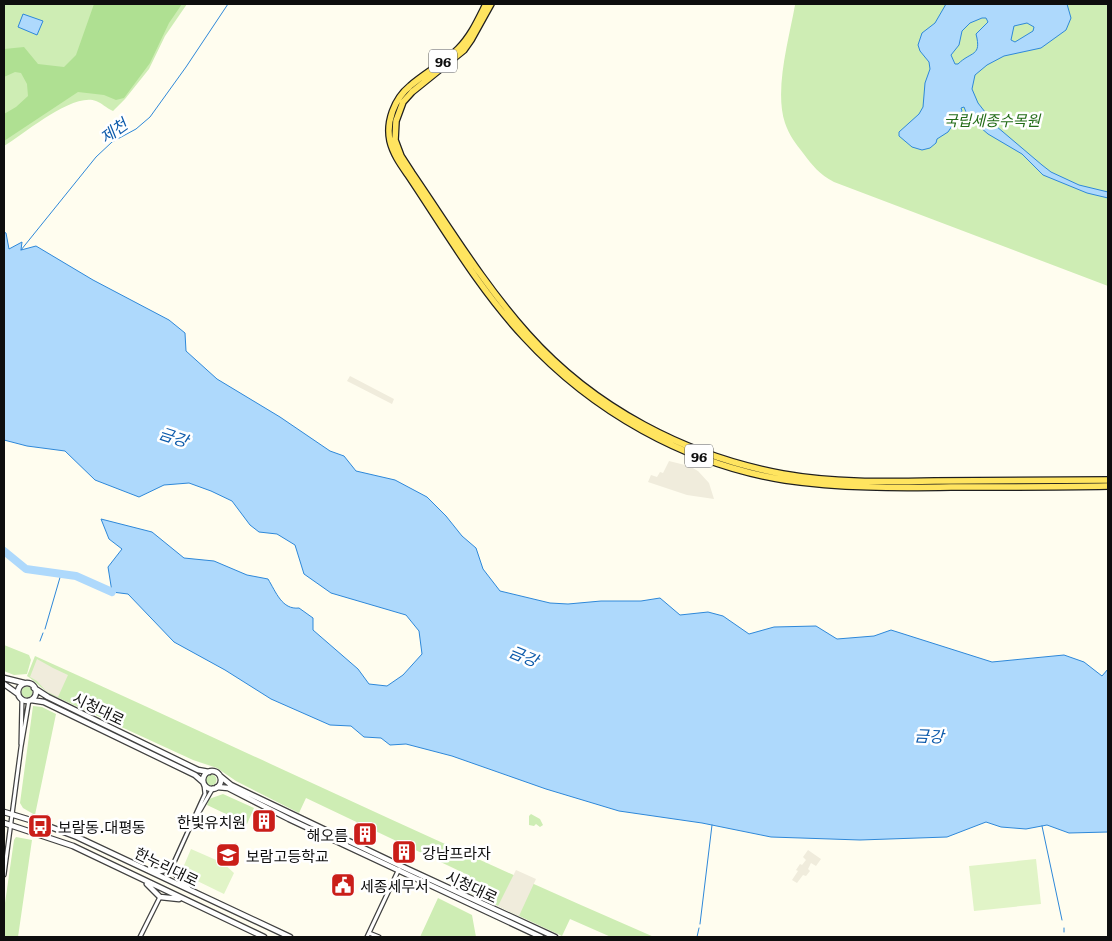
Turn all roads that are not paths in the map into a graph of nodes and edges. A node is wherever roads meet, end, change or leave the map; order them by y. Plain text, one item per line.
1 (486, 4) edge
2 (491, 4) edge
3 (396, 111) junction
4 (410, 174) junction
5 (1108, 480) edge
6 (1108, 486) edge
7 (4, 678) edge
8 (4, 684) edge
9 (25, 684) junction
10 (34, 688) junction
11 (18, 694) junction
12 (22, 699) junction
13 (30, 700) junction
14 (21, 747) junction
15 (209, 772) junction
16 (220, 776) junction
17 (204, 783) junction
18 (215, 788) junction
19 (4, 812) edge
20 (12, 814) junction
21 (195, 819) junction
22 (4, 823) edge
23 (10, 824) junction
24 (144, 869) junction
25 (171, 869) junction
26 (400, 869) junction
27 (4, 875) edge
28 (139, 877) junction
29 (190, 891) junction
30 (160, 897) junction
31 (186, 900) junction
32 (369, 933) junction
33 (140, 937) edge
34 (264, 937) edge
35 (290, 937) edge
36 (367, 937) edge
37 (380, 937) edge
38 (542, 937) edge
39 (555, 937) edge

1 - 3 main road, 96
2 - 3 main road, 96
3 - 4 main road, 96
4 - 5 main road, 96
4 - 6 main road, 96
7 - 9 street
8 - 11 street
9 - 10 street
9 - 11 street
10 - 13 street
10 - 15 street, 시청대로
11 - 12 street
12 - 13 street
12 - 14 street
13 - 14 street
13 - 17 street, 시청대로
14 - 20 street
15 - 16 street
15 - 17 street
16 - 18 street
16 - 26 street, 시청대로
17 - 18 street
17 - 21 street
18 - 21 street
18 - 26 street, 시청대로
19 - 20 street, 한누리대로
20 - 23 street
20 - 24 street, 한누리대로
21 - 25 street
22 - 23 street, 한누리대로
23 - 27 street
23 - 28 street, 한누리대로
24 - 25 street
24 - 29 street, 한누리대로
25 - 29 street
26 - 32 street
26 - 38 street, 시청대로
26 - 39 street, 시청대로
28 - 30 street
28 - 31 street, 한누리대로
29 - 35 street, 한누리대로
30 - 31 street
30 - 33 street
31 - 34 street, 한누리대로
32 - 36 street
32 - 37 street

